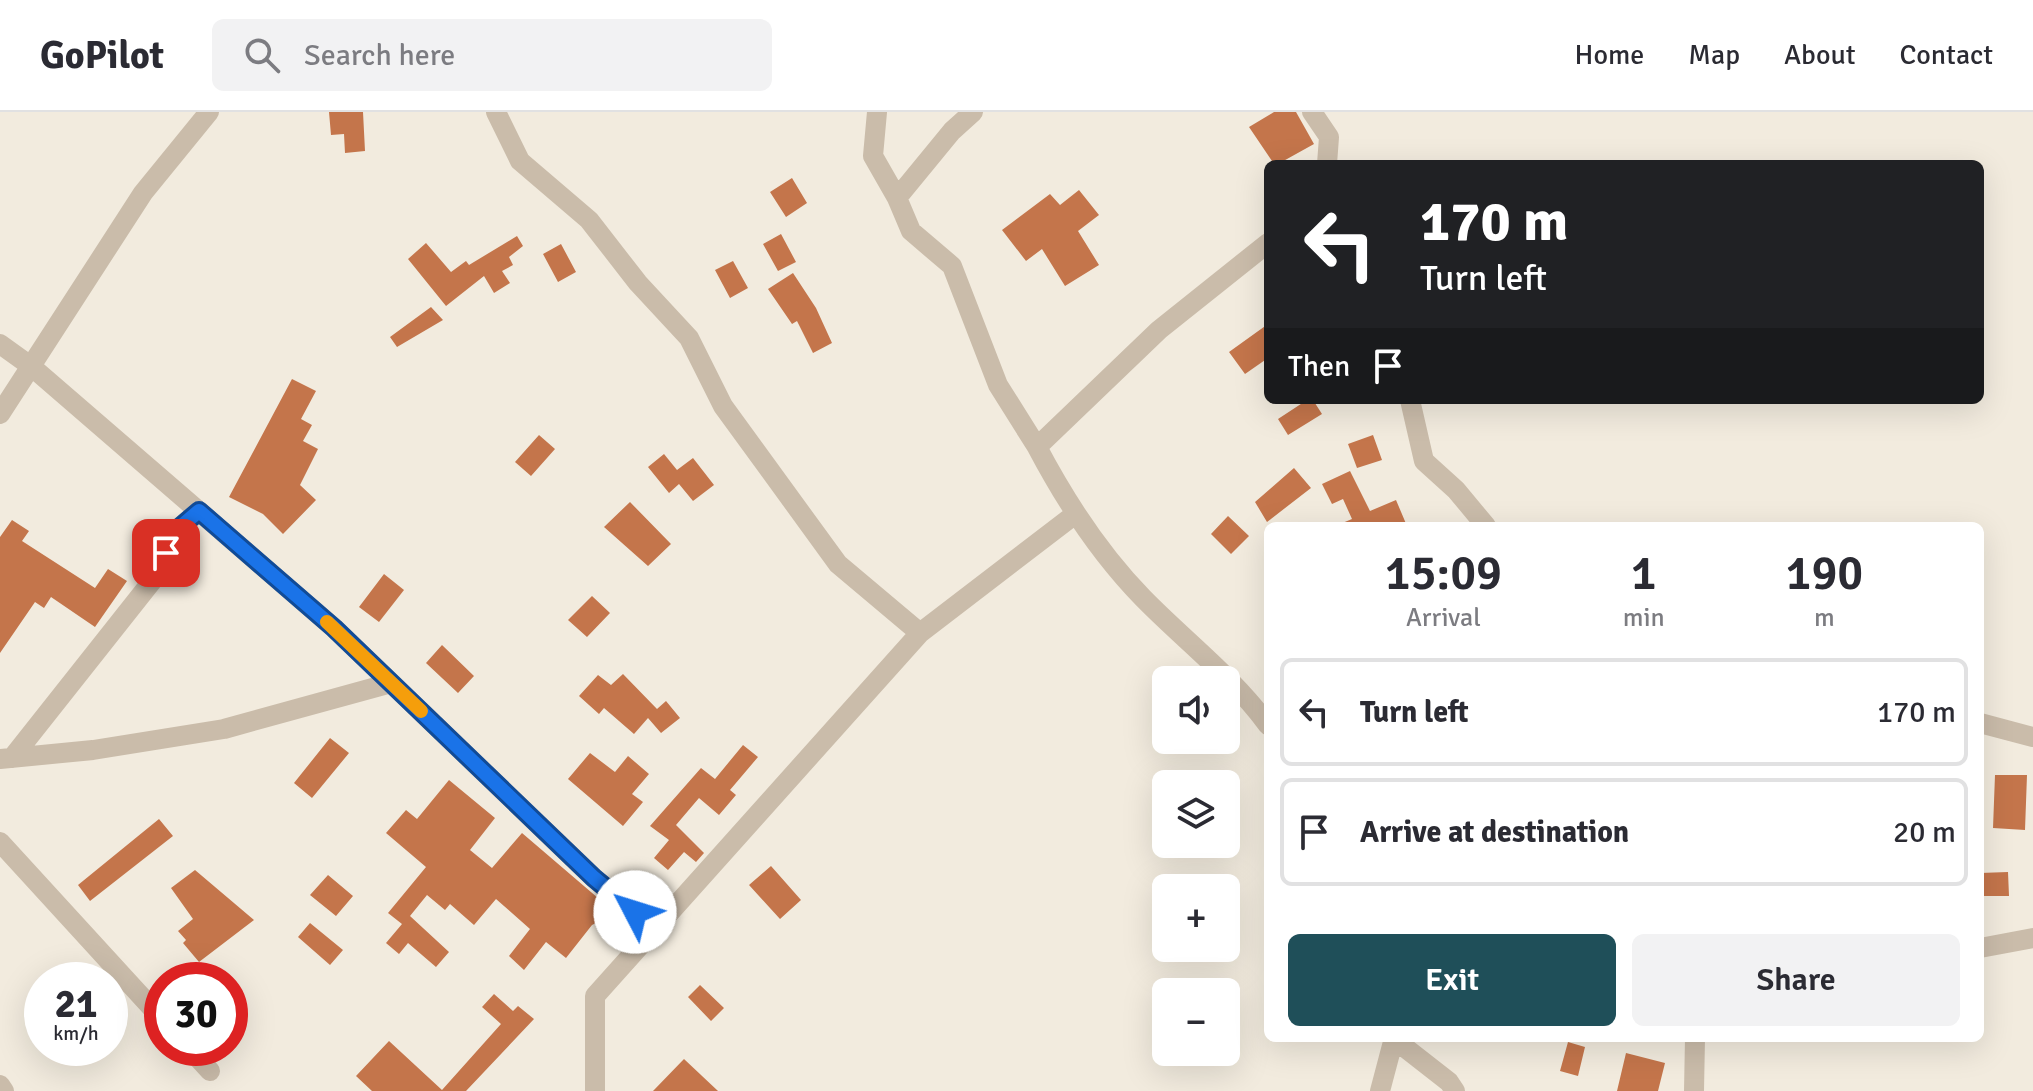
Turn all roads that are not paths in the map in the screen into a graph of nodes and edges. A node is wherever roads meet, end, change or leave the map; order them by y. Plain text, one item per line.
1 (209, 112) edge
2 (496, 112) edge
3 (877, 112) edge
4 (973, 112) edge
5 (1312, 112) edge
6 (1327, 160) edge
7 (897, 198) junction
8 (1264, 246) edge
9 (0, 344) edge
10 (32, 367) junction
11 (1411, 404) edge
12 (0, 414) edge
13 (1037, 447) junction
14 (199, 511) junction
15 (1074, 515) junction
16 (1483, 522) edge
17 (920, 633) junction
18 (391, 683) junction
19 (1264, 720) edge
20 (1984, 724) edge
21 (2033, 737) edge
22 (6, 759) edge
23 (0, 842) edge
24 (655, 930) junction
25 (2033, 938) edge
26 (1984, 947) edge
27 (144, 999) edge
28 (1393, 1042) edge
29 (1399, 1042) edge
30 (1695, 1042) edge
31 (205, 1066) edge
32 (210, 1071) dead end
33 (0, 1085) edge
34 (4, 1091) edge
35 (595, 1091) edge
36 (1380, 1091) edge
37 (1455, 1091) edge
38 (1694, 1091) edge

1 - 10 street
2 - 17 street
3 - 7 street
4 - 7 street
5 - 6 street
7 - 13 street
8 - 13 street
9 - 10 street
10 - 12 street
10 - 14 street
11 - 16 street
13 - 15 street
14 - 18 street
14 - 22 street
15 - 17 street
15 - 19 street
17 - 24 street
18 - 22 street
18 - 24 street
20 - 21 street
23 - 27 street
24 - 35 street
25 - 26 street
28 - 36 street
29 - 37 street
30 - 38 street
31 - 32 street
33 - 34 street

